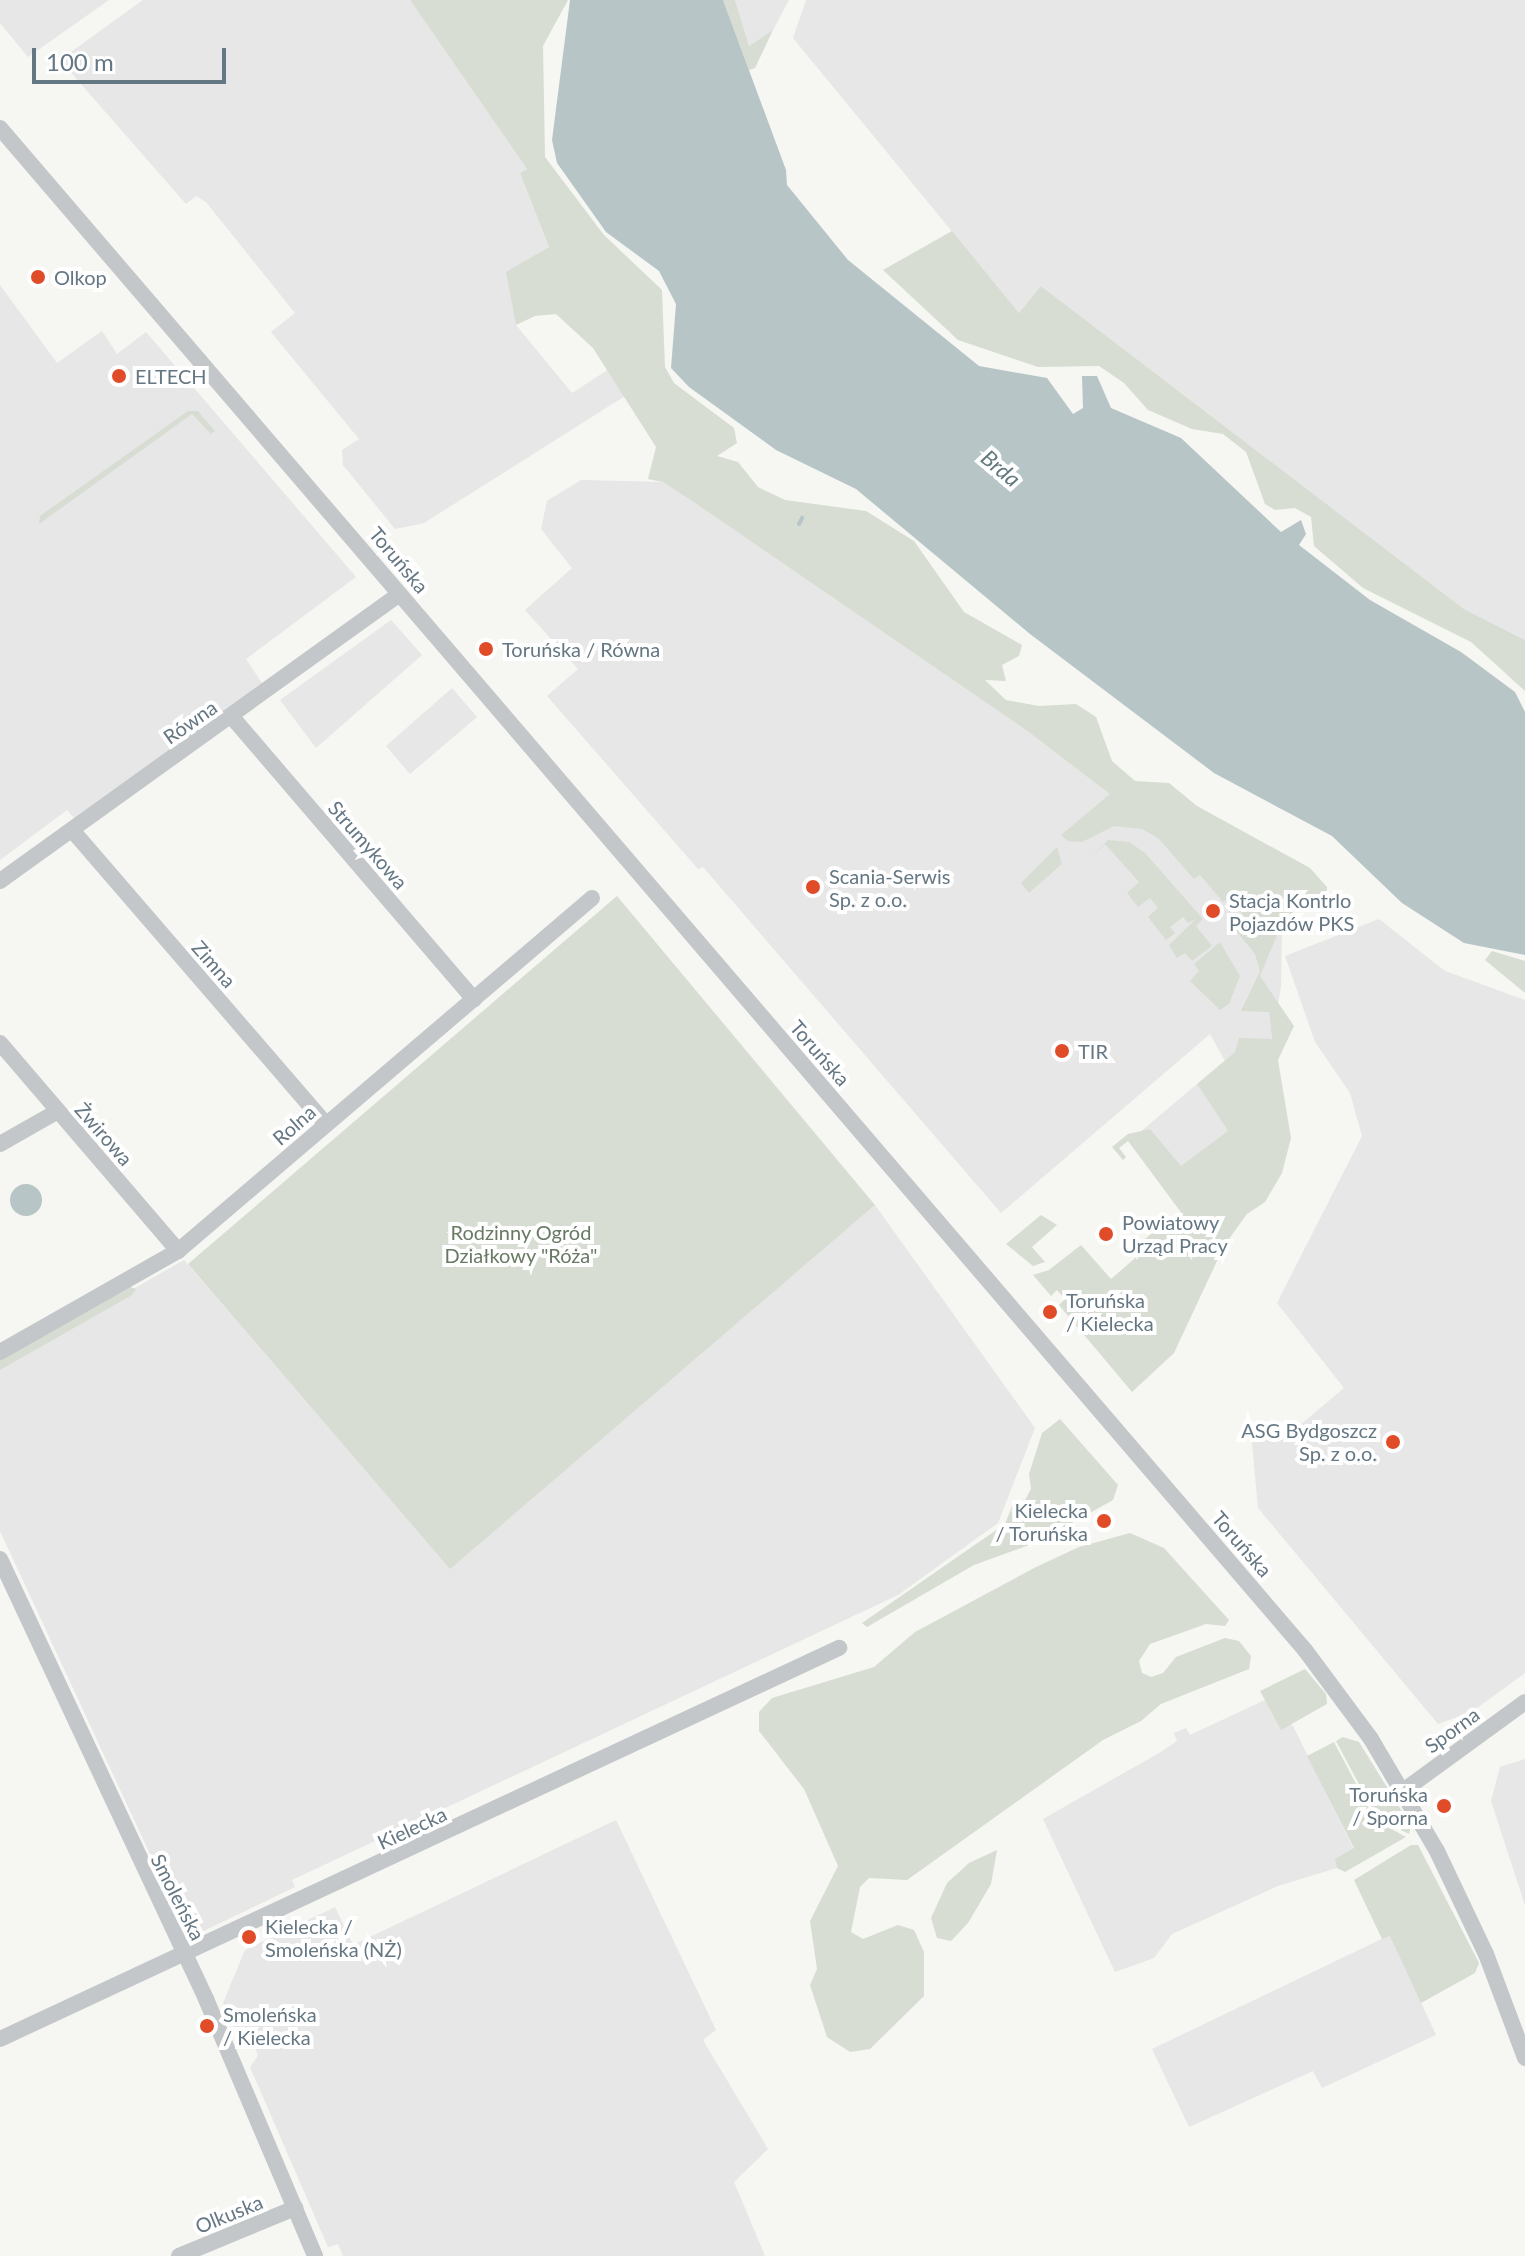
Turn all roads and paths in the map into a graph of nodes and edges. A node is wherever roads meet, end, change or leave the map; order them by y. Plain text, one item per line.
1 (0, 128) edge
2 (400, 594) junction
3 (232, 717) junction
4 (72, 830) junction
5 (0, 881) edge
6 (592, 898) dead end
7 (474, 999) junction
8 (0, 1043) edge
9 (58, 1111) junction
10 (326, 1124) junction
11 (0, 1144) edge
12 (178, 1251) junction
13 (0, 1352) edge
14 (0, 1559) edge
15 (839, 1648) dead end
16 (1525, 1702) edge
17 (1403, 1791) junction
18 (184, 1955) junction
19 (0, 2039) edge
20 (1525, 2058) edge
21 (295, 2208) junction
22 (179, 2256) edge
23 (315, 2256) edge

1 - 2 street, Toruńska
2 - 3 street, Równa
2 - 17 street, Toruńska
3 - 4 street, Równa
3 - 7 street, Strumykowa
4 - 5 street, Równa
4 - 10 street, Zimna
6 - 7 street, Rolna
7 - 10 street, Rolna
8 - 9 street, Żwirowa
9 - 11 street
9 - 12 street, Żwirowa
10 - 12 street, Rolna
12 - 13 street, Rolna
14 - 18 street, Smoleńska
15 - 18 street, Kielecka
16 - 17 street, Sporna
17 - 20 street, Toruńska
18 - 19 street, Kielecka
18 - 21 street, Smoleńska
21 - 22 street, Olkuska
21 - 23 street, Smoleńska

